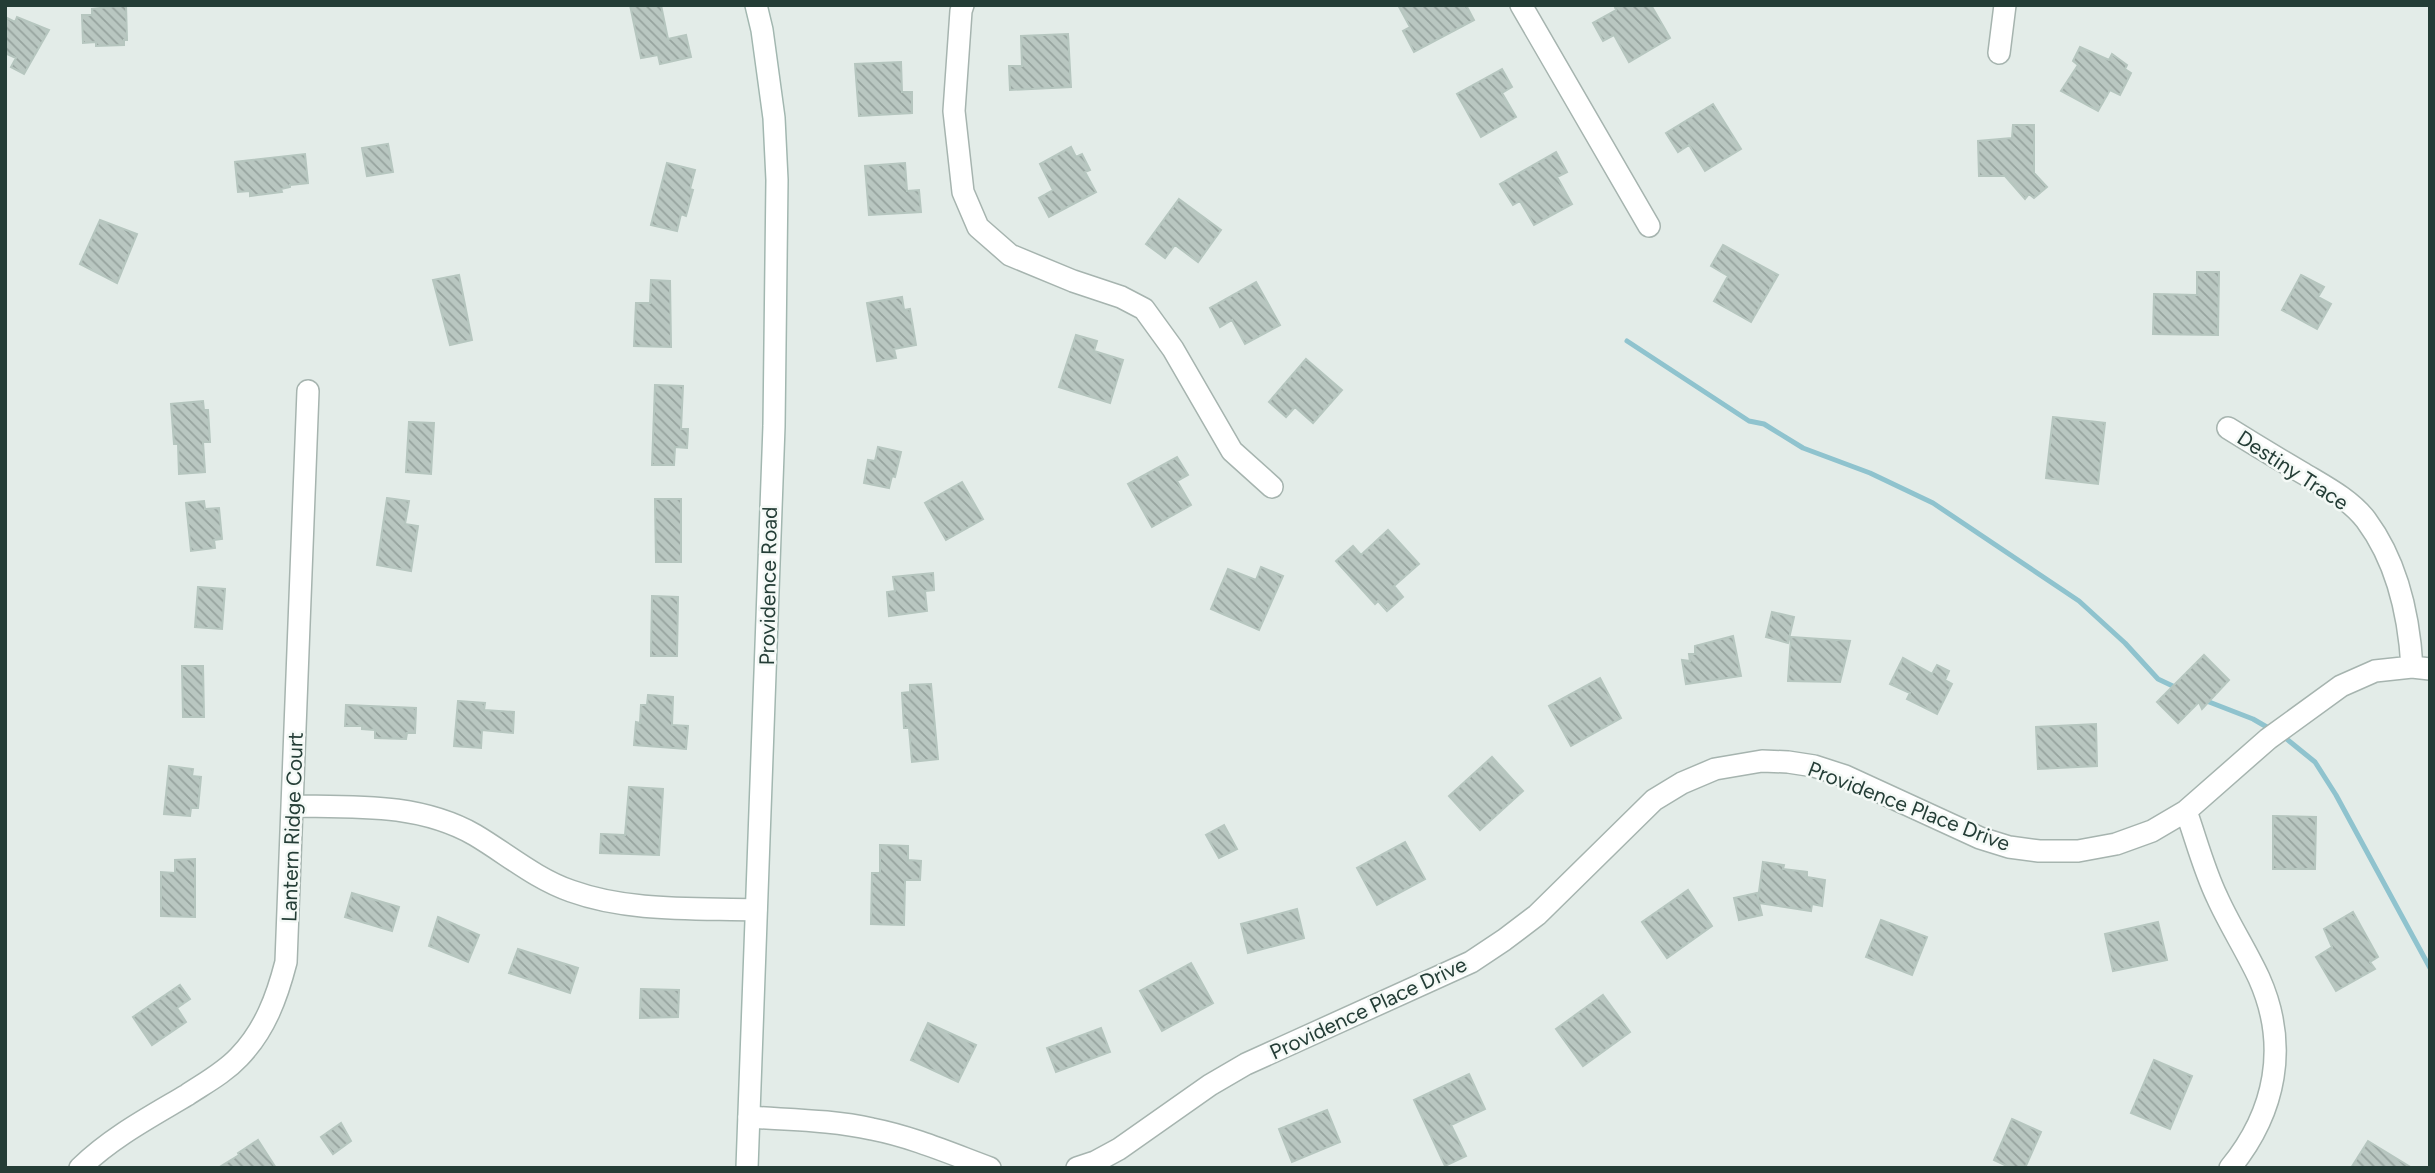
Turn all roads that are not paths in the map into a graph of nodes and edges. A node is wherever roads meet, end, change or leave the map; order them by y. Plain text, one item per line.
1 (756, 5) edge
2 (963, 5) edge
3 (1521, 5) edge
4 (2005, 5) edge
5 (1999, 52) dead end
6 (1649, 226) dead end
7 (307, 391) dead end
8 (2228, 428) dead end
9 (1272, 487) dead end
10 (2421, 668) edge
11 (293, 806) junction
12 (2186, 811) junction
13 (756, 910) junction
14 (749, 1117) junction
15 (80, 1168) edge
16 (747, 1168) edge
17 (990, 1168) edge
18 (1077, 1168) edge
19 (2230, 1168) edge

1 - 13 street, Providence Road
2 - 9 street
3 - 6 street
4 - 5 street
7 - 11 street, Lantern Ridge Court
8 - 10 street, Destiny Trace
10 - 12 street, Providence Place Drive
11 - 13 street
11 - 15 street, Lantern Ridge Court
12 - 18 street, Providence Place Drive
12 - 19 street
13 - 14 street, Providence Road
14 - 16 street, Providence Road
14 - 17 street

